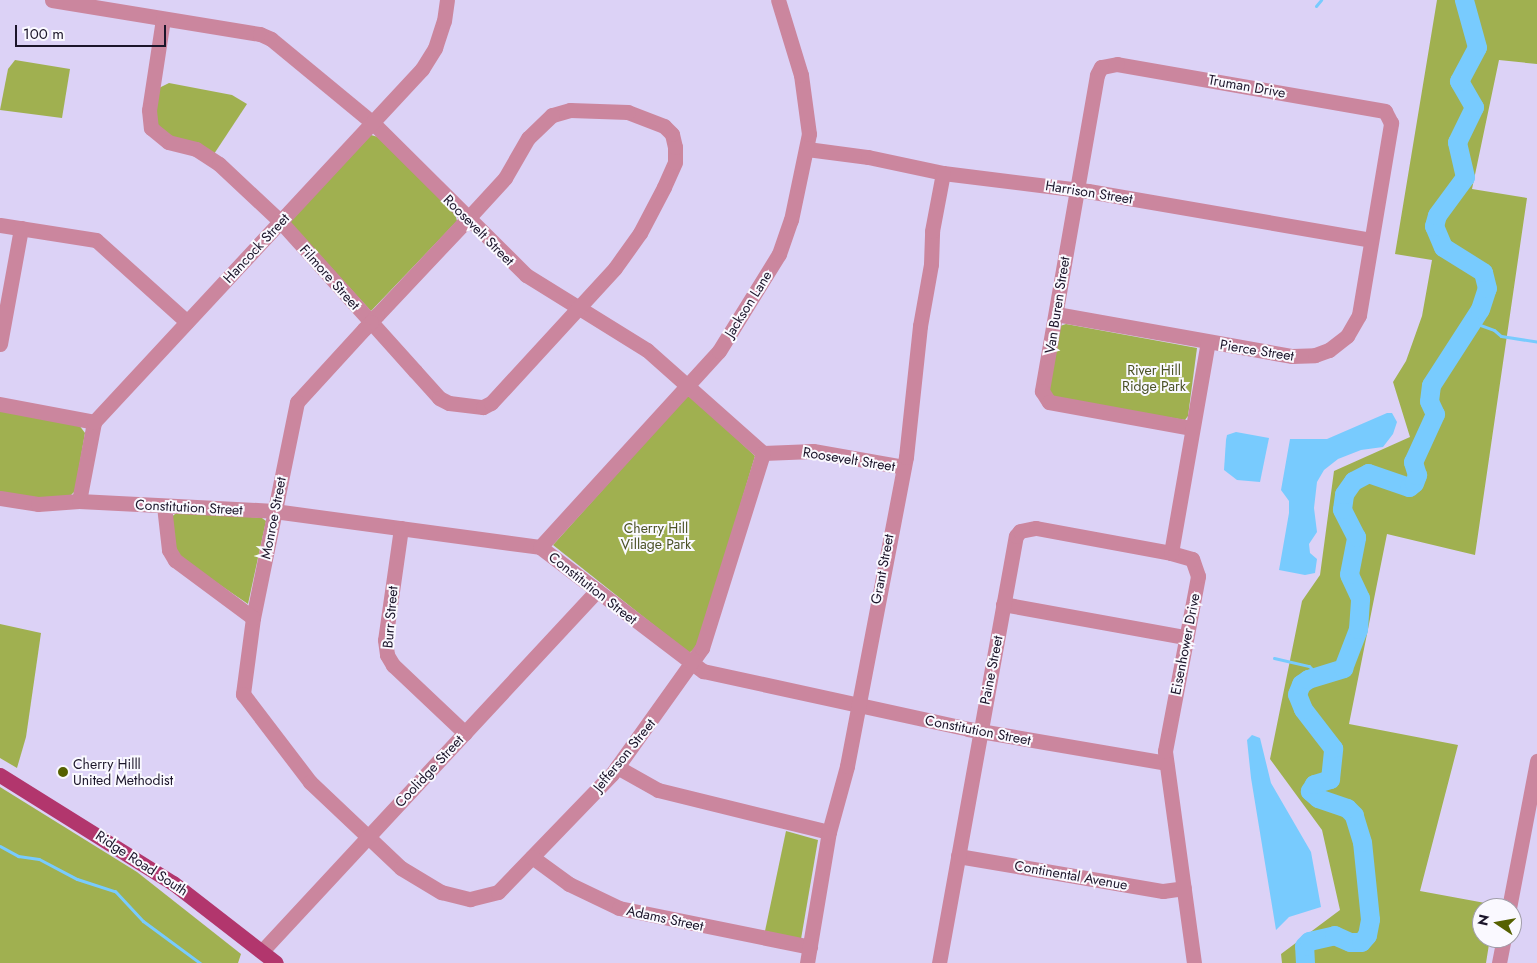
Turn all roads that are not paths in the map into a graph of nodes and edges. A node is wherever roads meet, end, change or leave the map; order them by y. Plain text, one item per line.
1 (52, 0) edge
2 (447, 0) edge
3 (778, 0) edge
4 (163, 19) junction
5 (1104, 65) joint
6 (1388, 115) joint
7 (373, 123) junction
8 (807, 149) junction
9 (943, 173) junction
10 (1077, 190) junction
11 (468, 218) junction
12 (280, 222) junction
13 (0, 225) edge
14 (21, 228) junction
15 (1371, 240) junction
16 (579, 307) junction
17 (1056, 314) junction
18 (187, 322) junction
19 (371, 322) junction
20 (1208, 342) junction
21 (0, 344) edge
22 (690, 386) junction
23 (0, 404) edge
24 (94, 422) junction
25 (1191, 428) junction
26 (763, 453) junction
27 (904, 467) junction
28 (0, 498) edge
29 (79, 501) junction
30 (164, 506) junction
31 (274, 511) junction
32 (401, 528) junction
33 (540, 547) junction
34 (1171, 553) junction
35 (597, 591) junction
36 (1004, 604) junction
37 (253, 618) junction
38 (1186, 637) junction
39 (692, 665) junction
40 (858, 706) junction
41 (980, 731) junction
42 (465, 733) junction
43 (1537, 761) edge
44 (1166, 763) junction
45 (617, 767) junction
46 (0, 775) edge
47 (829, 832) junction
48 (368, 837) junction
49 (958, 856) junction
50 (532, 857) junction
51 (1184, 888) junction
52 (1511, 898) edge
53 (810, 947) junction
54 (1502, 948) edge
55 (262, 951) junction
56 (276, 963) edge
57 (807, 963) edge
58 (939, 963) edge
59 (1194, 963) edge
60 (1499, 963) edge

1 - 4 street, Roosevelt Street
2 - 7 street, Hancock Street
3 - 8 street, Jackson Lane
4 - 7 street, Roosevelt Street
4 - 12 street, Filmore Street
5 - 6 street, Truman Drive
5 - 10 street, Van Buren Street
6 - 15 street, Pierce Street
7 - 11 street, Roosevelt Street
7 - 12 street, Hancock Street
8 - 9 street, Harrison Street
8 - 22 street, Jackson Lane
9 - 10 street, Harrison Street
9 - 27 street, Grant Street
10 - 15 street, Harrison Street
10 - 17 street, Van Buren Street
11 - 16 street, Roosevelt Street
11 - 16 street, Monroe Street
11 - 19 street, Monroe Street
12 - 18 street, Hancock Street
12 - 19 street, Filmore Street
13 - 14 street
14 - 18 street
14 - 21 street
15 - 20 street, Pierce Street
16 - 19 street, Filmore Street
16 - 22 street, Roosevelt Street
17 - 20 street, Pierce Street
17 - 25 street, Van Buren Street
18 - 24 street, Hancock Street
19 - 31 street, Monroe Street
20 - 25 street
22 - 26 street, Roosevelt Street
22 - 33 street, Jackson Lane
23 - 24 street
24 - 29 street
25 - 34 street
26 - 27 street, Roosevelt Street
26 - 39 street, Jefferson Street
27 - 40 street, Grant Street
28 - 29 street, Constitution Street
29 - 30 street, Constitution Street
30 - 31 street, Constitution Street
30 - 37 street
31 - 32 street, Constitution Street
31 - 37 street, Monroe Street
32 - 33 street, Constitution Street
32 - 42 street, Burr Street
33 - 35 street, Constitution Street
34 - 36 street, Paine Street
34 - 38 street, Eisenhower Drive
35 - 39 street, Constitution Street
35 - 42 street, Coolidge Street
36 - 38 street
36 - 41 street, Paine Street
37 - 48 street, Monroe Street
38 - 44 street, Eisenhower Drive
39 - 40 street, Constitution Street
39 - 45 street, Jefferson Street
40 - 41 street, Constitution Street
40 - 47 street, Grant Street
41 - 44 street, Constitution Street
41 - 49 street, Paine Street
42 - 48 street, Coolidge Street
43 - 52 street
44 - 51 street, Eisenhower Drive
45 - 47 street
45 - 50 street, Jefferson Street
46 - 55 main road, Ridge Road South
47 - 53 street, Grant Street
48 - 50 street, Jefferson Street
48 - 55 street, Coolidge Street
49 - 51 street, Continental Avenue
49 - 58 street, Paine Street
50 - 53 street, Adams Street
51 - 59 street, Eisenhower Drive
53 - 57 street, Grant Street
54 - 60 street
55 - 56 main road, Ridge Road South

